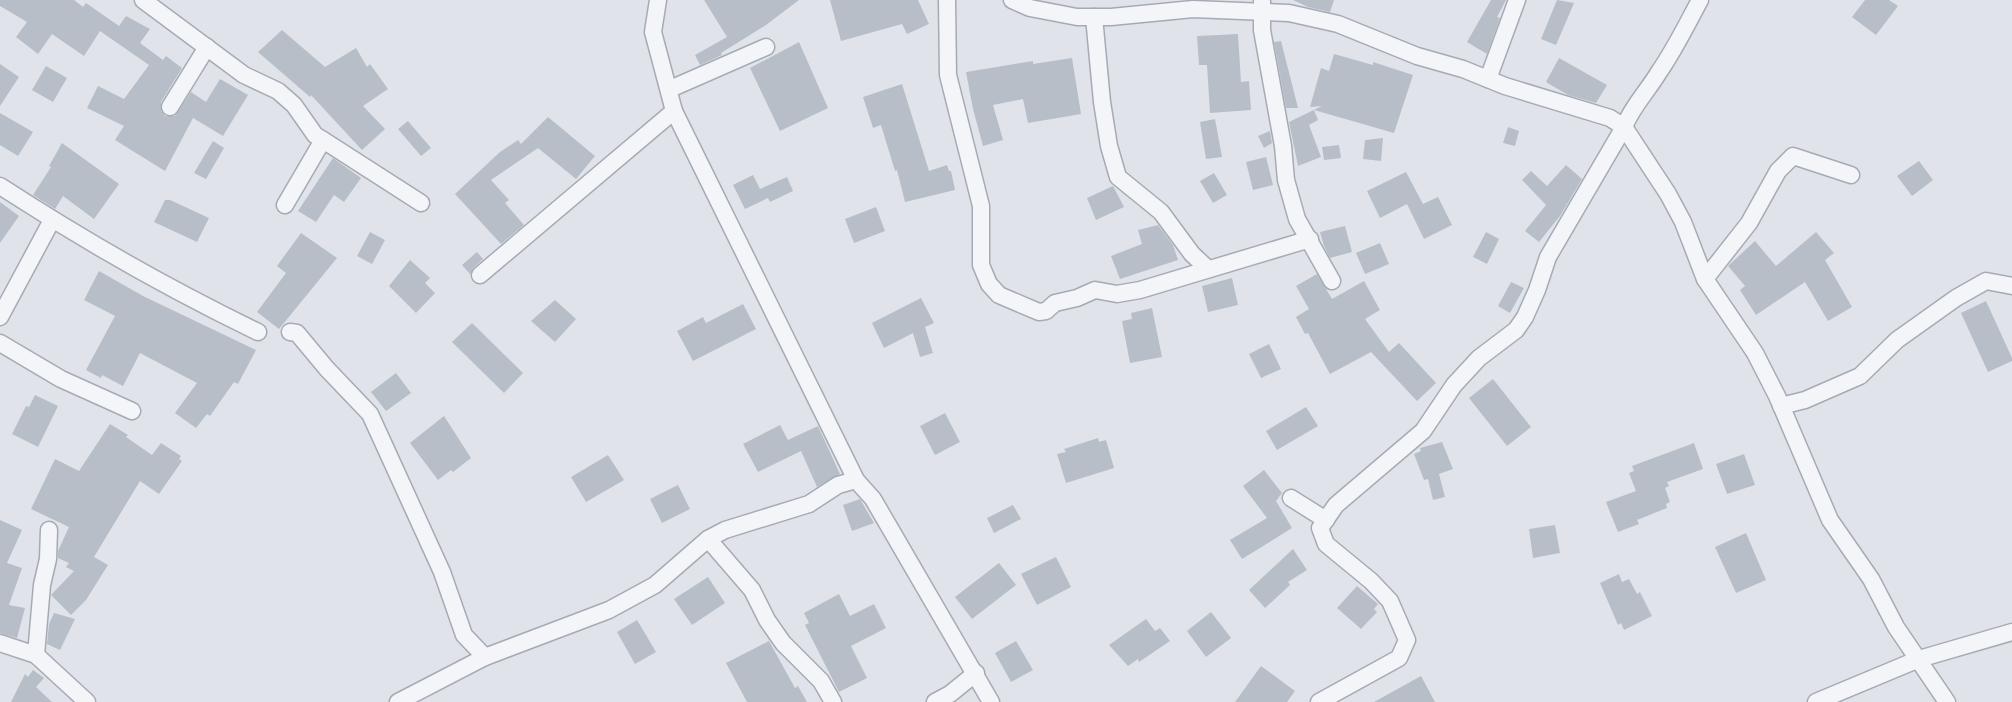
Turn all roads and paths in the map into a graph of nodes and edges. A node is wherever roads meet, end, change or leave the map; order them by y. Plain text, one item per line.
1 (143, 0) edge
2 (658, 0) edge
3 (947, 0) edge
4 (1012, 0) edge
5 (1517, 0) edge
6 (1700, 0) edge
7 (1262, 5) edge
8 (1094, 17) junction
9 (207, 46) junction
10 (766, 47) dead end
11 (1488, 79) junction
12 (670, 89) junction
13 (170, 107) dead end
14 (674, 111) junction
15 (1624, 127) junction
16 (323, 140) junction
17 (1851, 175) dead end
18 (0, 186) edge
19 (421, 203) dead end
20 (285, 205) dead end
21 (52, 220) junction
22 (1310, 239) junction
23 (1208, 270) junction
24 (480, 275) dead end
25 (1705, 279) junction
26 (1332, 281) dead end
27 (2012, 286) edge
28 (0, 317) edge
29 (258, 332) dead end
30 (290, 332) dead end
31 (0, 343) edge
32 (1781, 406) junction
33 (132, 412) dead end
34 (856, 480) junction
35 (1291, 498) dead end
36 (1326, 520) junction
37 (49, 530) dead end
38 (708, 539) junction
39 (2012, 632) edge
40 (0, 644) edge
41 (36, 655) junction
42 (485, 657) junction
43 (1919, 659) junction
44 (976, 673) junction
45 (87, 702) edge
46 (398, 702) edge
47 (833, 702) edge
48 (935, 702) edge
49 (991, 702) edge
50 (1319, 702) edge
51 (1816, 702) edge
52 (1947, 702) edge

1 - 9 street
2 - 12 street
3 - 23 street
4 - 8 street
5 - 11 street
6 - 15 street
7 - 8 street
7 - 11 street
7 - 22 street
8 - 23 street
9 - 13 street
9 - 16 street
10 - 12 street
11 - 15 street
12 - 14 street
14 - 24 street
14 - 34 street
15 - 25 street
15 - 36 street
16 - 19 street
16 - 20 street
17 - 25 street
18 - 21 street
21 - 28 street
21 - 29 street
22 - 23 street
22 - 26 street
25 - 32 street
27 - 32 street
30 - 42 street
31 - 33 street
32 - 43 street
34 - 38 street
34 - 44 street
35 - 36 street
36 - 50 street
37 - 41 street
38 - 42 street
38 - 47 street
39 - 43 street
40 - 41 street
41 - 45 street
42 - 46 street
43 - 51 street
43 - 52 street
44 - 48 street
44 - 49 street

